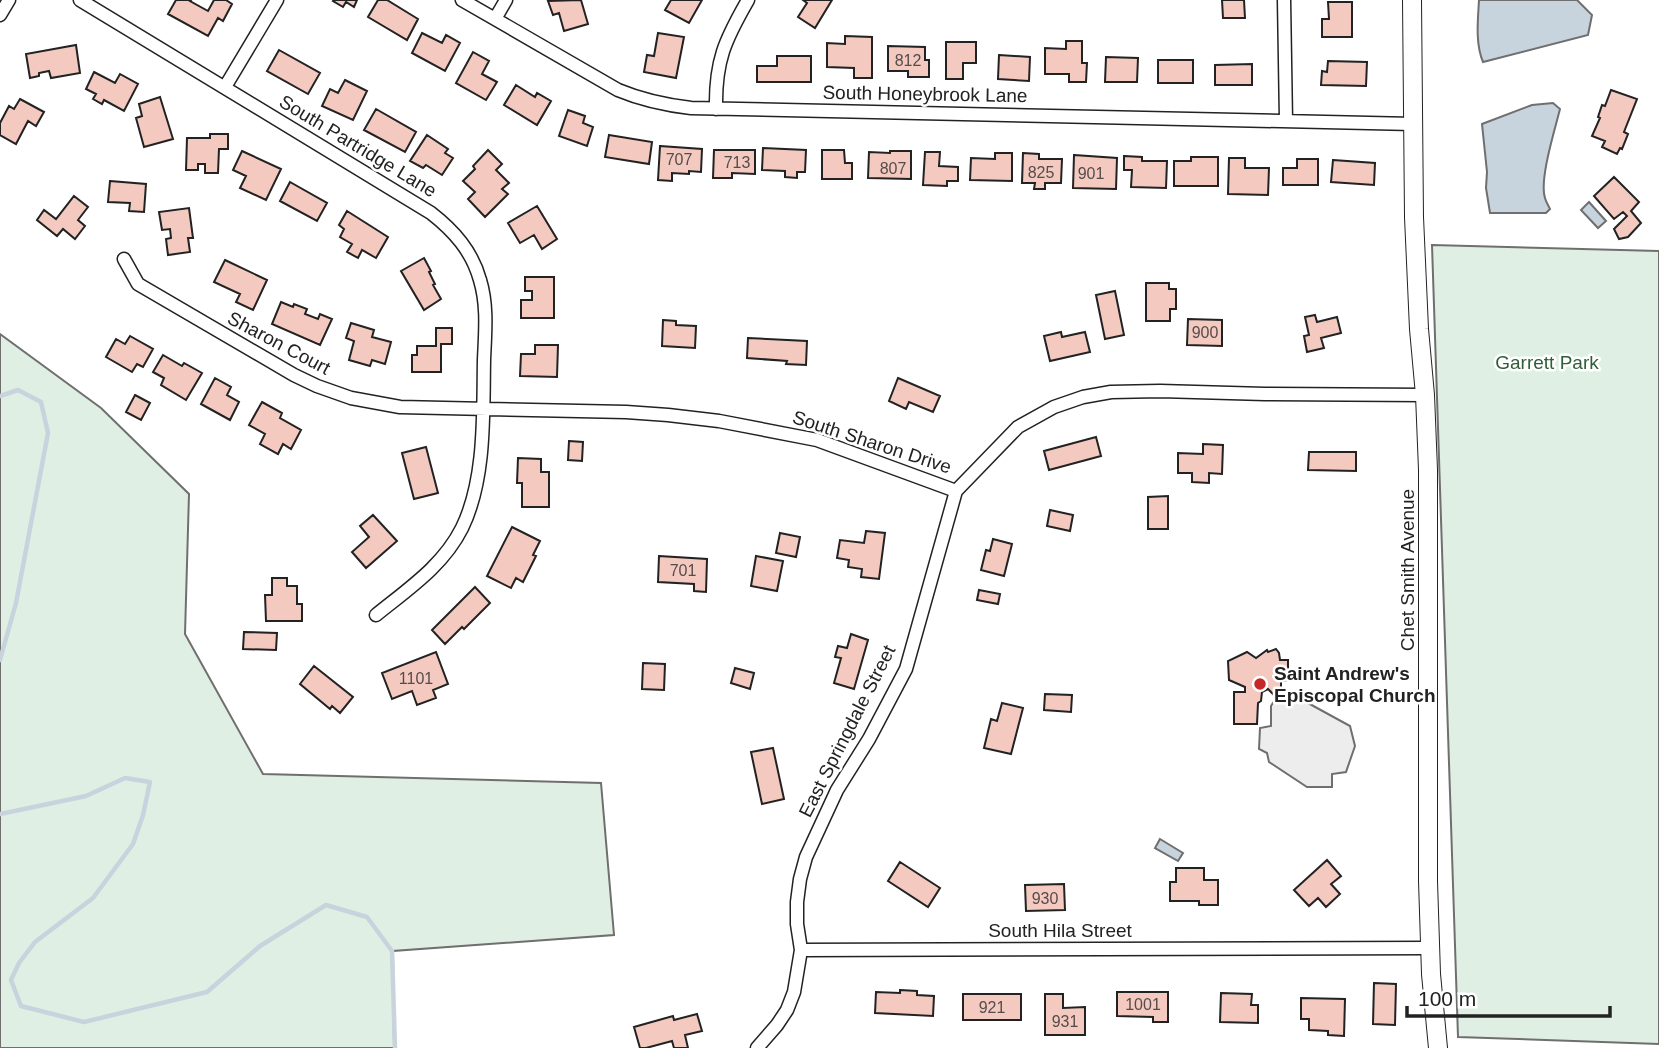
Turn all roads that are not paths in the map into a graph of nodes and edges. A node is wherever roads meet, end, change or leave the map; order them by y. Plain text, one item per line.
1 (9, 0) edge
2 (80, 0) edge
3 (277, 0) edge
4 (462, 0) edge
5 (506, 0) edge
6 (748, 0) edge
7 (1284, 0) edge
8 (1412, 0) edge
9 (0, 15) edge
10 (495, 19) junction
11 (225, 87) junction
12 (716, 109) junction
13 (1286, 121) junction
14 (1413, 124) junction
15 (124, 259) dead end
16 (1425, 395) junction
17 (483, 410) junction
18 (956, 491) junction
19 (376, 615) dead end
20 (1429, 948) junction
21 (801, 950) junction
22 (757, 1048) edge
23 (1438, 1048) edge

1 - 9 street
2 - 11 street, South Partridge Lane
3 - 11 street
4 - 10 street, South Honeybrook Lane
5 - 10 street
6 - 12 street
7 - 13 street
8 - 14 street, Chet Smith Avenue
10 - 12 street, South Honeybrook Lane
11 - 17 street, South Partridge Lane
12 - 13 street, South Honeybrook Lane
13 - 14 street, South Honeybrook Lane
14 - 16 street, Chet Smith Avenue
15 - 17 street, Sharon Court
16 - 18 street, South Sharon Drive
16 - 20 street, Chet Smith Avenue
17 - 18 street, South Sharon Drive
17 - 19 street, South Partridge Lane
18 - 21 street, East Springdale Street
20 - 21 street, South Hila Street
20 - 23 street, Chet Smith Avenue
21 - 22 street

